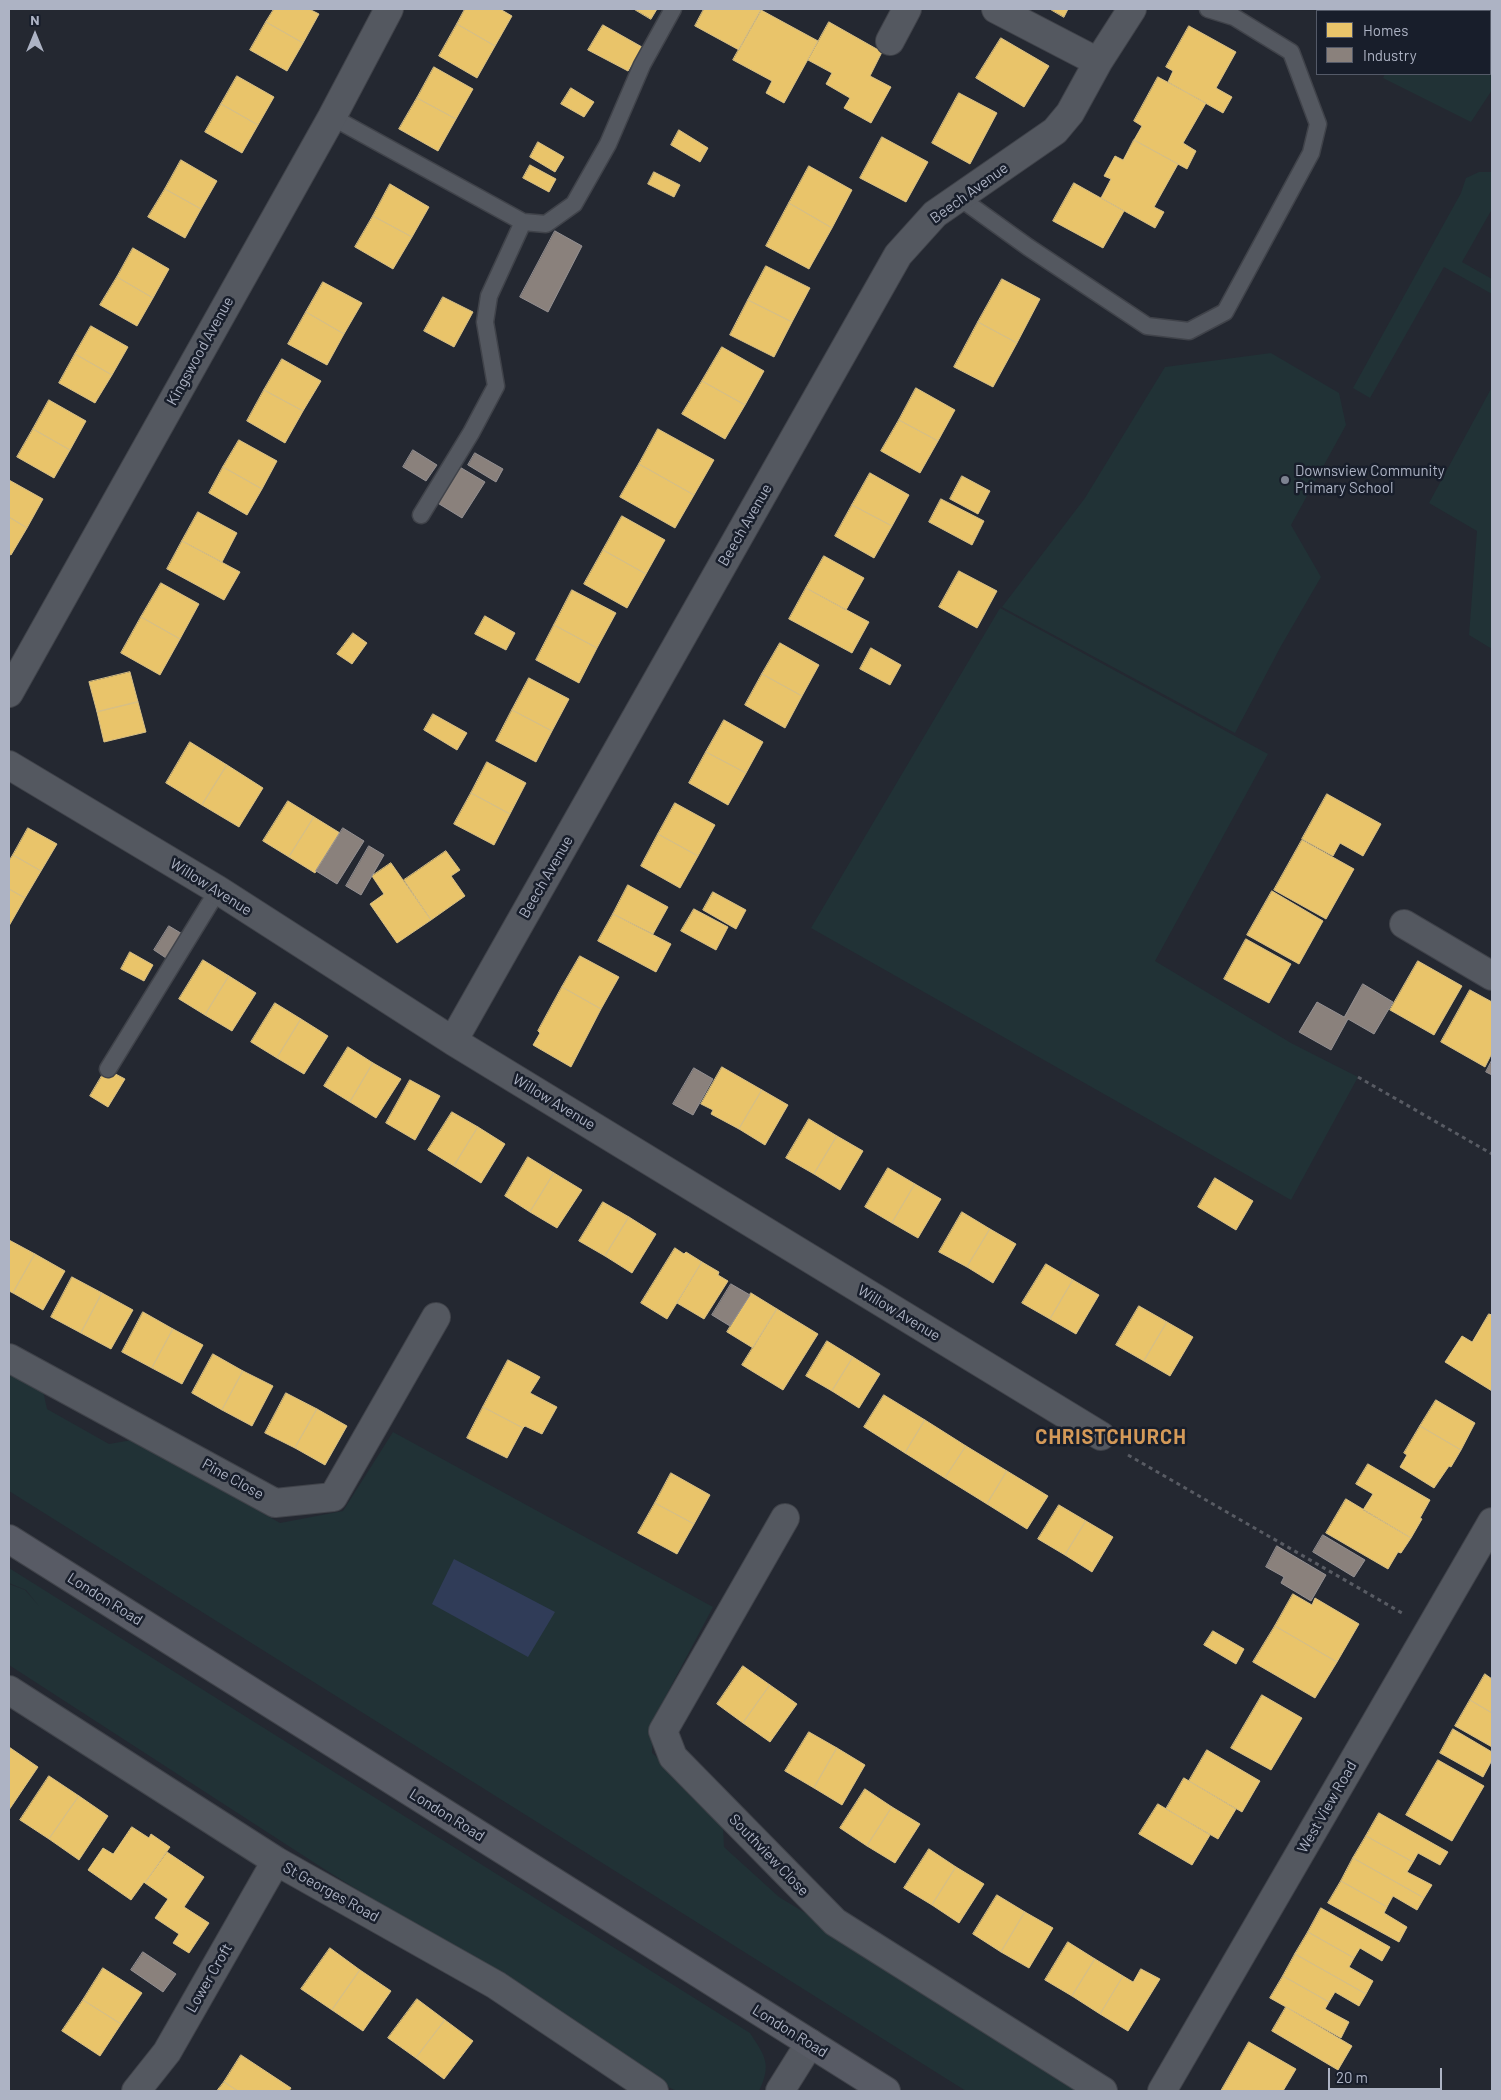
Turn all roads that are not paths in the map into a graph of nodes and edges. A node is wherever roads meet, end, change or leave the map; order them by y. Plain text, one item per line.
1 (390, 9) edge
2 (673, 9) edge
3 (908, 9) edge
4 (996, 9) edge
5 (1132, 9) edge
6 (1208, 9) edge
7 (890, 42) dead end
8 (1098, 62) junction
9 (332, 117) junction
10 (960, 198) junction
11 (523, 222) junction
12 (421, 515) dead end
13 (9, 693) edge
14 (9, 765) edge
15 (218, 890) junction
16 (1404, 924) dead end
17 (1492, 976) edge
18 (453, 1041) junction
19 (108, 1069) dead end
20 (436, 1317) dead end
21 (9, 1358) edge
22 (1101, 1436) road end
23 (785, 1518) dead end
24 (1492, 1522) edge
25 (9, 1539) edge
26 (9, 1690) edge
27 (276, 1861) junction
28 (810, 2043) junction
29 (136, 2091) edge
30 (654, 2091) edge
31 (780, 2091) edge
32 (886, 2091) edge
33 (1103, 2091) edge
34 (1162, 2091) edge

1 - 9 street, Kingswood Avenue
2 - 11 lane
3 - 7 street
4 - 8 street
5 - 8 street, Beech Avenue
6 - 10 lane
8 - 10 street, Beech Avenue
9 - 11 lane
9 - 13 street, Kingswood Avenue
10 - 18 street, Beech Avenue
11 - 12 lane
14 - 15 street, Willow Avenue
15 - 18 street, Willow Avenue
15 - 19 lane
16 - 17 street
18 - 22 street, Willow Avenue
20 - 21 street, Pine Close
23 - 33 street, Southview Close
24 - 34 street, West View Road
25 - 28 main road, London Road
26 - 27 street, St Georges Road
27 - 29 street, Lower Croft
27 - 30 street, St Georges Road
28 - 31 street
28 - 32 main road, London Road

